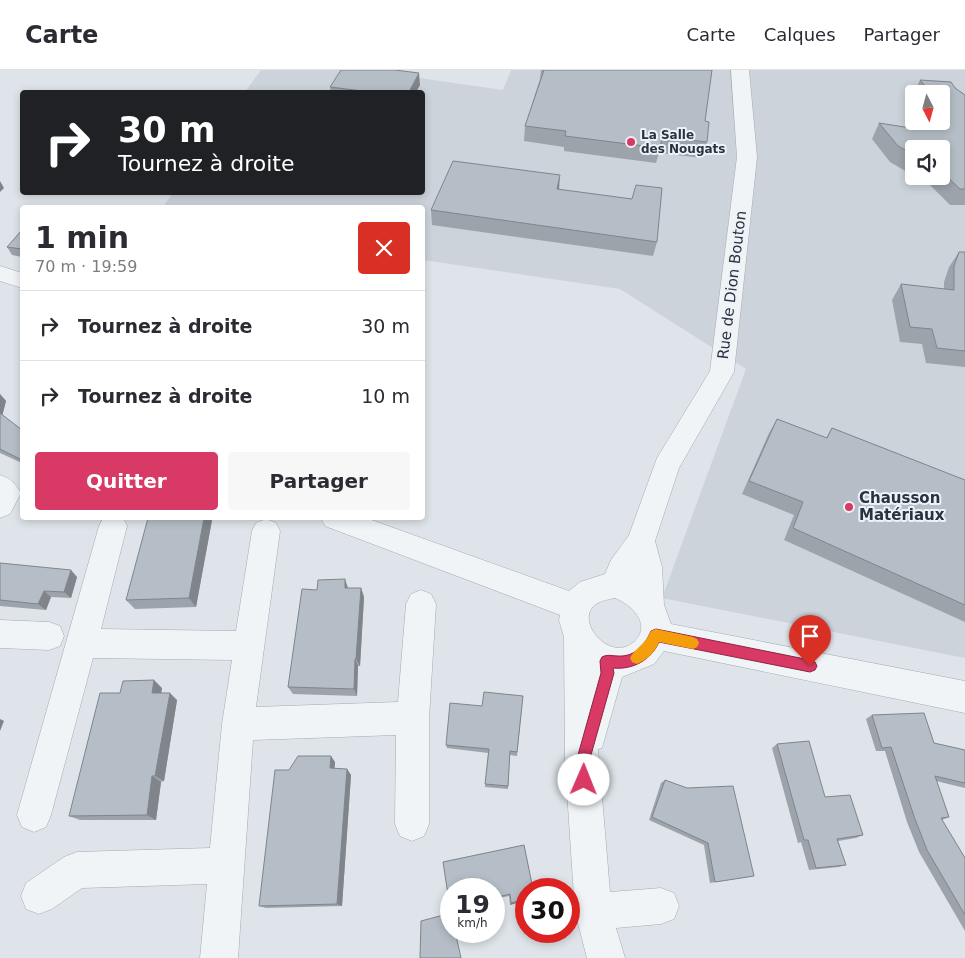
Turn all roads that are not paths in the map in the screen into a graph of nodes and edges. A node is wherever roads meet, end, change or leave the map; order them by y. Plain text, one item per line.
1 (740, 70) edge
2 (0, 273) edge
3 (20, 280) edge
4 (0, 486) edge
5 (0, 506) edge
6 (340, 520) edge
7 (114, 526) dead end
8 (266, 531) dead end
9 (641, 541) junction
10 (615, 585) junction
11 (421, 604) dead end
12 (575, 607) junction
13 (652, 621) junction
14 (0, 634) edge
15 (49, 636) dead end
16 (578, 639) junction
17 (82, 642) junction
18 (250, 646) junction
19 (606, 661) junction
20 (965, 696) edge
21 (413, 718) junction
22 (238, 724) junction
23 (582, 762) junction
24 (34, 815) dead end
25 (412, 824) dead end
26 (226, 865) junction
27 (39, 896) dead end
28 (661, 906) dead end
29 (593, 912) junction
30 (219, 958) edge
31 (606, 958) edge

1 - 9 street, Rue de Dion Bouton
2 - 3 street
4 - 5 street
6 - 12 street
7 - 17 street
8 - 18 street
9 - 10 street, Rue de Dion Bouton
9 - 13 street
10 - 12 street
10 - 13 street
11 - 21 street
12 - 16 street
13 - 19 street
13 - 20 street
14 - 15 street
16 - 19 street
16 - 23 street
17 - 18 street
17 - 24 street
18 - 22 street
19 - 23 street
21 - 22 street
21 - 25 street
22 - 26 street
23 - 29 street
26 - 27 street
26 - 30 street
28 - 29 street
29 - 31 street

